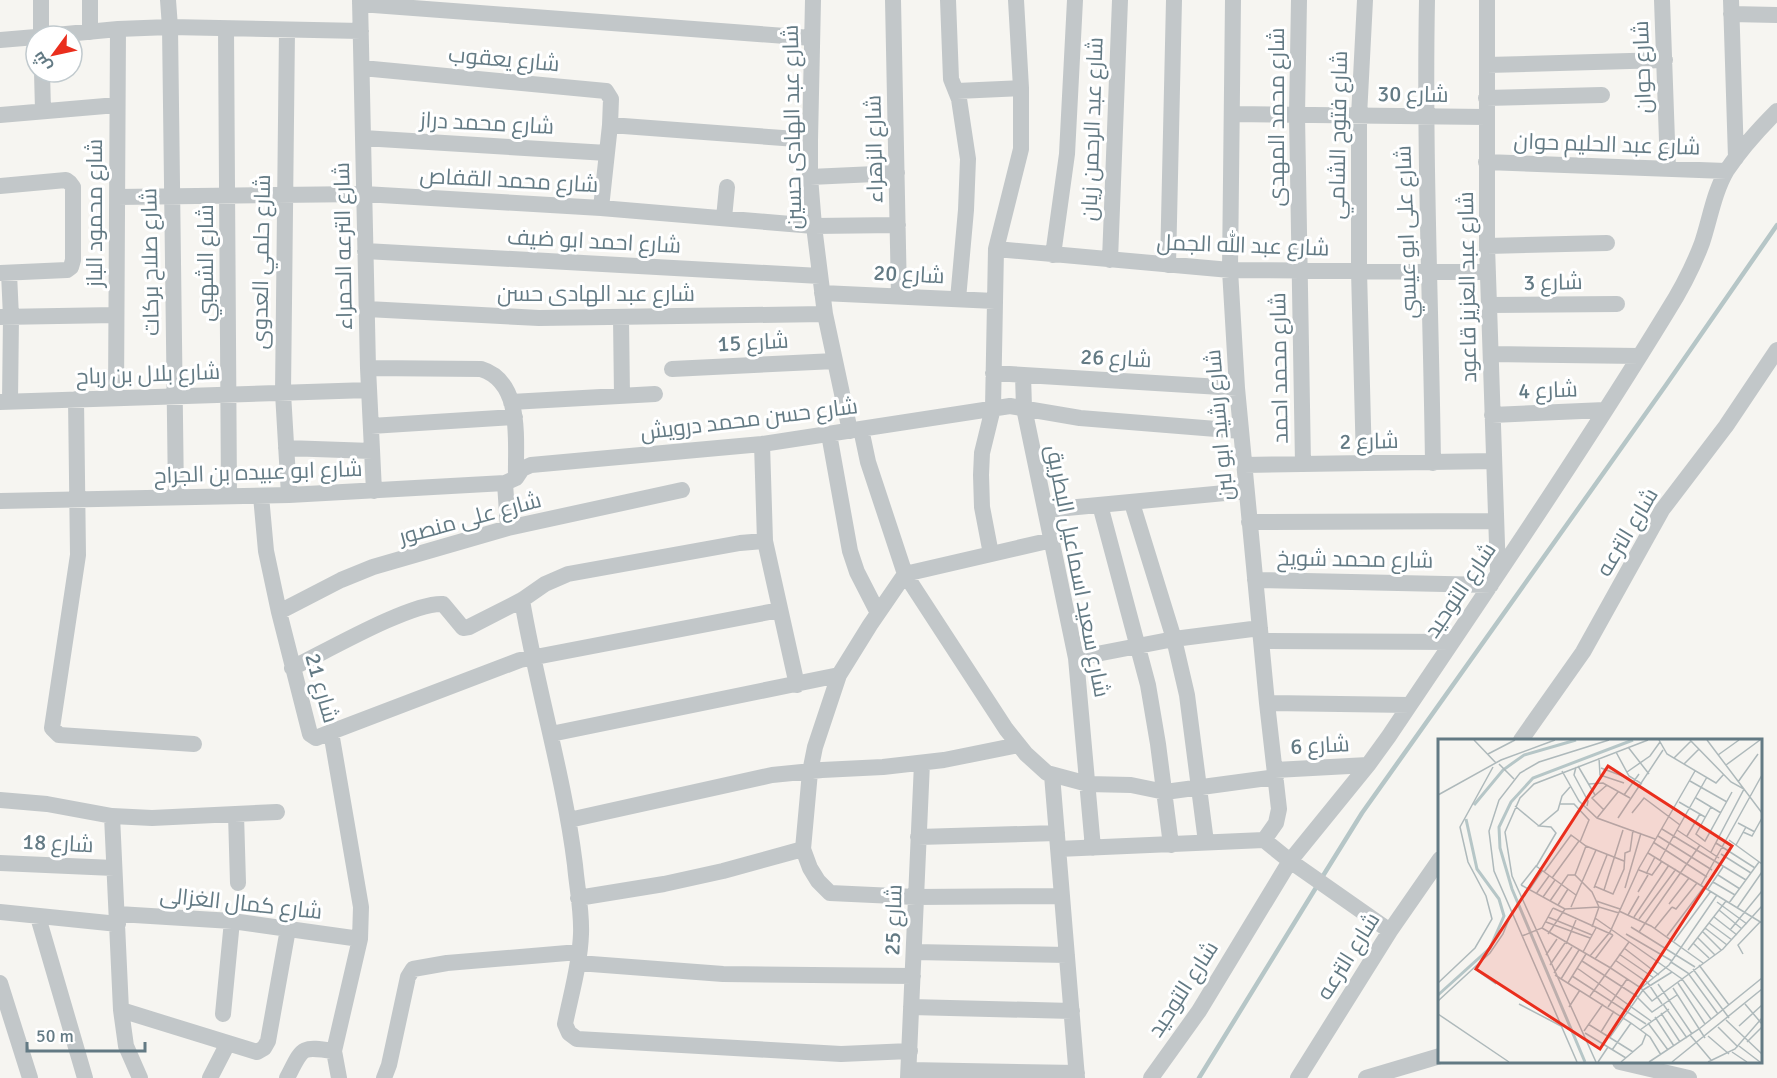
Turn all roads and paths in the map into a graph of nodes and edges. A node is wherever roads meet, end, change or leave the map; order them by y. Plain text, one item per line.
1 (41, 0) edge
2 (90, 0) edge
3 (168, 0) edge
4 (813, 0) edge
5 (893, 0) edge
6 (948, 0) edge
7 (1016, 0) edge
8 (1075, 0) edge
9 (1120, 0) edge
10 (1174, 0) edge
11 (1233, 0) edge
12 (1299, 0) edge
13 (1365, 0) edge
14 (1427, 0) edge
15 (1487, 0) edge
16 (1662, 0) edge
17 (360, 2) edge
18 (1731, 7) edge
19 (1777, 15) edge
20 (42, 24) edge
21 (170, 27) junction
22 (118, 29) junction
23 (226, 29) junction
24 (287, 30) junction
25 (361, 31) junction
26 (90, 32) junction
27 (84, 33) edge
28 (24, 38) edge
29 (812, 38) junction
30 (0, 40) edge
31 (1665, 60) junction
32 (1487, 64) junction
33 (362, 68) junction
34 (42, 84) edge
35 (1021, 88) junction
36 (957, 91) junction
37 (1602, 95) dead end
38 (1486, 98) junction
39 (117, 105) junction
40 (43, 110) junction
41 (1777, 111) edge
42 (1232, 114) junction
43 (0, 115) edge
44 (1296, 115) junction
45 (1359, 116) junction
46 (1425, 116) junction
47 (1486, 117) junction
48 (610, 125) junction
49 (363, 138) junction
50 (810, 140) junction
51 (607, 153) junction
52 (1486, 162) junction
53 (1731, 165) junction
54 (1668, 169) junction
55 (897, 173) junction
56 (810, 177) junction
57 (0, 186) edge
58 (727, 187) dead end
59 (364, 194) junction
60 (284, 195) junction
61 (172, 196) junction
62 (117, 197) junction
63 (227, 197) junction
64 (601, 208) junction
65 (724, 218) junction
66 (898, 225) junction
67 (814, 226) junction
68 (1607, 243) dead end
69 (1488, 246) junction
70 (996, 249) junction
71 (365, 251) junction
72 (1053, 255) junction
73 (1110, 260) junction
74 (1168, 265) junction
75 (1230, 270) junction
76 (1299, 271) junction
77 (1359, 271) junction
78 (1430, 271) junction
79 (1488, 272) junction
80 (5, 273) edge
81 (820, 276) junction
82 (822, 293) junction
83 (899, 296) junction
84 (958, 299) junction
85 (994, 301) junction
86 (1617, 304) dead end
87 (1490, 305) junction
88 (367, 309) junction
89 (825, 314) junction
90 (116, 315) junction
91 (6, 317) edge
92 (621, 318) junction
93 (1777, 350) edge
94 (1491, 354) junction
95 (1639, 356) junction
96 (835, 361) junction
97 (368, 368) junction
98 (672, 369) dead end
99 (993, 373) junction
100 (1023, 375) junction
101 (1237, 388) junction
102 (369, 390) junction
103 (283, 393) junction
104 (229, 394) junction
105 (655, 394) dead end
106 (174, 396) junction
107 (622, 396) junction
108 (116, 398) junction
109 (76, 399) junction
110 (5, 402) edge
111 (993, 408) junction
112 (1024, 408) junction
113 (513, 410) junction
114 (1605, 410) junction
115 (1492, 415) junction
116 (371, 426) junction
117 (855, 430) junction
118 (1241, 431) junction
119 (829, 434) junction
120 (762, 444) junction
121 (286, 448) junction
122 (372, 451) junction
123 (1494, 461) junction
124 (1433, 462) junction
125 (1364, 463) junction
126 (1303, 464) junction
127 (1244, 465) junction
128 (511, 480) junction
129 (681, 490) dead end
130 (374, 491) junction
131 (1246, 491) junction
132 (289, 495) junction
133 (229, 496) junction
134 (261, 496) junction
135 (176, 497) junction
136 (78, 499) junction
137 (0, 501) edge
138 (1132, 503) junction
139 (1100, 505) junction
140 (1046, 510) junction
141 (1496, 521) junction
142 (1250, 522) junction
143 (508, 528) junction
144 (1052, 540) junction
145 (765, 541) junction
146 (992, 554) junction
147 (905, 574) junction
148 (1494, 579) junction
149 (1255, 580) junction
150 (522, 600) junction
151 (780, 610) junction
152 (279, 612) junction
153 (878, 613) junction
154 (1260, 634) junction
155 (1174, 639) junction
156 (1452, 642) junction
157 (1139, 647) junction
158 (532, 658) junction
159 (1076, 658) junction
160 (292, 668) junction
161 (839, 675) junction
162 (797, 685) junction
163 (1267, 703) junction
164 (1410, 705) junction
165 (330, 732) junction
166 (551, 734) junction
167 (1522, 739) edge
168 (194, 744) dead end
169 (1018, 745) junction
170 (922, 763) junction
171 (1368, 765) junction
172 (810, 772) junction
173 (1275, 774) junction
174 (1052, 775) junction
175 (1088, 784) junction
176 (1200, 788) junction
177 (1165, 792) junction
178 (0, 800) edge
179 (278, 812) dead end
180 (236, 814) junction
181 (112, 816) junction
182 (569, 820) junction
183 (918, 837) junction
184 (1264, 840) junction
185 (1057, 841) junction
186 (1206, 842) junction
187 (1171, 845) junction
188 (1093, 848) junction
189 (803, 849) junction
190 (1290, 861) junction
191 (1438, 862) edge
192 (0, 863) edge
193 (114, 868) junction
194 (238, 883) dead end
195 (1062, 896) junction
196 (916, 897) junction
197 (578, 898) junction
198 (0, 912) edge
199 (38, 917) junction
200 (118, 919) junction
201 (232, 921) junction
202 (288, 929) junction
203 (1390, 931) junction
204 (360, 939) junction
205 (914, 952) junction
206 (1067, 954) junction
207 (579, 958) junction
208 (913, 976) junction
209 (0, 983) edge
210 (911, 1007) junction
211 (121, 1010) junction
212 (1072, 1011) junction
213 (223, 1014) dead end
214 (228, 1043) junction
215 (334, 1051) junction
216 (910, 1051) junction
217 (1438, 1057) edge
218 (1624, 1063) edge
219 (909, 1074) edge
220 (1077, 1076) edge
221 (30, 1078) edge
222 (85, 1078) edge
223 (140, 1078) edge
224 (210, 1078) edge
225 (287, 1078) edge
226 (339, 1078) edge
227 (384, 1078) edge
228 (1150, 1078) edge
229 (1298, 1078) edge
230 (1366, 1078) edge
231 (1689, 1078) edge

1 - 20 street
2 - 26 street
3 - 21 street, شارع صلاح بركات
4 - 29 street, شارع عبد الهادى حسين
5 - 55 street, شارع الزهراء
6 - 36 street
7 - 35 street
8 - 72 street
9 - 73 street, شارع عبد الرحمن زيان
10 - 74 street
11 - 42 street, شارع رشيد ابو لبن
12 - 44 street, شارع محمد المهدى
13 - 45 street, شارع فتوح الشامي
14 - 46 street, شارع على ابو عيسي
15 - 32 street, شارع عبد العزيز قاعود
16 - 31 street, شارع حوان
17 - 25 street, شارع الترعه الحمراء
17 - 29 street
18 - 19 street
18 - 53 street
21 - 22 street
21 - 23 street
21 - 61 street, شارع صلاح بركات
22 - 26 street
22 - 39 street, شارع محمود الباز
23 - 24 street
23 - 63 street, شارع الشهبي
24 - 25 street
24 - 60 street, شارع حلمي العدوى
25 - 33 street, شارع الترعه الحمراء
26 - 27 street
28 - 30 street
29 - 50 street, شارع عبد الهادى حسين
31 - 32 street
31 - 54 street, شارع حوان
32 - 38 street, شارع عبد العزيز قاعود
33 - 48 street, شارع يعقوب
33 - 49 street, شارع الترعه الحمراء
34 - 40 street
35 - 36 street
35 - 70 street
36 - 84 street
37 - 38 street
38 - 47 street, شارع عبد العزيز قاعود
39 - 40 street
39 - 62 street, شارع محمود الباز
40 - 43 street
41 - 53 street, شارع التوحيد
42 - 44 street, شارع 30
42 - 75 street, شارع رشيد ابو لبن
44 - 45 street, شارع 30
44 - 76 street, شارع محمد المهدى
45 - 46 street, شارع 30
45 - 77 street, شارع فتوح الشامي
46 - 47 street, شارع 30
46 - 78 street, شارع على ابو عيسي
47 - 52 street, شارع عبد العزيز قاعود
48 - 50 street
48 - 51 street
49 - 51 street, شارع محمد دراز
49 - 59 street, شارع الترعه الحمراء
50 - 56 street, شارع عبد الهادى حسين
51 - 64 street
52 - 54 street, شارع عبد الحليم حوان
52 - 69 street, شارع عبد العزيز قاعود
53 - 54 street, شارع عبد الحليم حوان
53 - 95 street, شارع التوحيد
55 - 56 street
55 - 66 street, شارع الزهراء
56 - 67 street, شارع عبد الهادى حسين
57 - 80 street
58 - 65 street
59 - 60 street, شارع محمد القفاص
59 - 64 street, شارع محمد القفاص
59 - 71 street, شارع الترعه الحمراء
60 - 63 street, شارع محمد القفاص
60 - 103 street, شارع حلمي العدوى
61 - 62 street, شارع محمد القفاص
61 - 63 street, شارع محمد القفاص
61 - 106 street, شارع صلاح بركات
62 - 90 street, شارع محمود الباز
63 - 104 street, شارع الشهبي
64 - 65 street, شارع محمد القفاص
65 - 67 street, شارع محمد القفاص
66 - 67 street, شارع محمد القفاص
66 - 83 street, شارع الزهراء
67 - 81 street, شارع عبد الهادى حسين
68 - 69 street
69 - 79 street, شارع عبد العزيز قاعود
70 - 72 street, شارع عبد الله الجمل
70 - 85 street
71 - 81 street, شارع احمد ابو ضيف
71 - 88 street, شارع الترعه الحمراء
72 - 73 street, شارع عبد الله الجمل
73 - 74 street, شارع عبد الله الجمل
74 - 75 street, شارع عبد الله الجمل
75 - 76 street, شارع عبد الله الجمل
75 - 101 street, شارع رشيد ابو لبن
76 - 77 street, شارع عبد الله الجمل
76 - 126 street, شارع محمد احمد
77 - 78 street, شارع عبد الله الجمل
77 - 125 street, شارع فتوح الشامي
78 - 79 street, شارع عبد الله الجمل
78 - 124 street, شارع على ابو عيسي
79 - 87 street, شارع عبد العزيز قاعود
80 - 91 street
81 - 82 street, شارع عبد الهادى حسين
82 - 83 street, شارع 20
82 - 89 street, شارع عبد الهادى حسين
83 - 84 street, شارع 20
84 - 85 street, شارع 20
85 - 99 street
86 - 87 street, شارع 3
87 - 94 street, شارع عبد العزيز قاعود
88 - 92 street, شارع عبد الهادى حسن
88 - 97 street, شارع الترعه الحمراء
89 - 92 street, شارع عبد الهادى حسن
89 - 96 street, شارع عبد الهادى حسين
90 - 91 street
90 - 108 street, شارع محمود الباز
91 - 110 street
92 - 107 street
93 - 167 street, شارع الترعه
94 - 95 street
94 - 115 street, شارع عبد العزيز قاعود
95 - 114 street, شارع التوحيد
96 - 98 street, شارع 15
96 - 117 street, شارع عبد الهادى حسين
97 - 102 street, شارع الترعه الحمراء
97 - 113 street
99 - 100 street, شارع 26
99 - 111 street
100 - 101 street, شارع 26
100 - 112 street, شارع سعيد اسماعيل البطريق
101 - 118 street, شارع رشيد ابو لبن
102 - 103 street, شارع بلال بن رباح
102 - 116 street, شارع الترعه الحمراء
103 - 104 street, شارع بلال بن رباح
103 - 121 street, شارع حلمي العدوى
104 - 106 street, شارع بلال بن رباح
104 - 133 street, شارع الشهبي
105 - 107 street
106 - 108 street, شارع بلال بن رباح
106 - 135 street, شارع صلاح بركات
107 - 113 street
108 - 109 street, شارع بلال بن رباح
109 - 110 street, شارع بلال بن رباح
109 - 136 street
111 - 112 street, شارع حسن محمد درويش
111 - 117 street, شارع حسن محمد درويش
111 - 146 street
112 - 118 street, شارع حسن محمد درويش
112 - 140 street, شارع سعيد اسماعيل البطريق
113 - 116 street
113 - 128 street
114 - 115 street, شارع 4
114 - 148 street, شارع التوحيد
115 - 123 street, شارع عبد العزيز قاعود
116 - 122 street, شارع الترعه الحمراء
117 - 119 street, شارع حسن محمد درويش
117 - 147 street, شارع عبد الهادى حسين
118 - 127 street, شارع رشيد ابو لبن
119 - 120 street, شارع حسن محمد درويش
119 - 153 street
120 - 128 street, شارع حسن محمد درويش
120 - 145 street
121 - 122 street
121 - 132 street, شارع حلمي العدوى
122 - 130 street, شارع الترعه الحمراء
123 - 124 street, شارع 2
123 - 141 street, شارع عبد العزيز قاعود
124 - 125 street, شارع 2
125 - 126 street, شارع 2
126 - 127 street, شارع 2
127 - 131 street, شارع رشيد ابو لبن
128 - 130 street, شارع ابو عبيده بن الجراح
128 - 143 street
129 - 143 street, شارع على منصور
130 - 132 street, شارع ابو عبيده بن الجراح
131 - 138 street
131 - 142 street, شارع رشيد ابو لبن
132 - 134 street, شارع ابو عبيده بن الجراح
133 - 134 street, شارع ابو عبيده بن الجراح
133 - 135 street, شارع ابو عبيده بن الجراح
134 - 152 street, شارع 21
135 - 136 street, شارع ابو عبيده بن الجراح
136 - 137 street, شارع ابو عبيده بن الجراح
136 - 168 street
138 - 139 street
138 - 155 street
139 - 140 street
139 - 157 street
140 - 144 street, شارع سعيد اسماعيل البطريق
141 - 142 street
141 - 148 street, شارع عبد العزيز قاعود
142 - 149 street, شارع رشيد ابو لبن
143 - 152 street, شارع على منصور
144 - 146 street
144 - 159 street, شارع سعيد اسماعيل البطريق
145 - 150 street
145 - 151 street
146 - 147 street
147 - 153 street
147 - 169 street, شارع عبد الهادى حسين
148 - 149 street, شارع محمد شويخ
148 - 156 street, شارع التوحيد
149 - 154 street, شارع رشيد ابو لبن
150 - 158 street
150 - 160 street
151 - 158 street
151 - 162 street
152 - 160 street, شارع 21
153 - 161 street
154 - 155 street
154 - 156 street
154 - 163 street, شارع رشيد ابو لبن
155 - 157 street
155 - 176 street
156 - 164 street, شارع التوحيد
157 - 159 street
157 - 177 street
158 - 165 street
158 - 166 street
159 - 175 street, شارع سعيد اسماعيل البطريق
160 - 165 street, شارع 21
161 - 162 street
161 - 172 street
162 - 166 street
163 - 164 street
163 - 173 street, شارع رشيد ابو لبن
164 - 171 street, شارع التوحيد
165 - 204 street, شارع 21
166 - 182 street
169 - 170 street
169 - 174 street, شارع عبد الهادى حسين
170 - 172 street
170 - 183 street, شارع 25
171 - 173 street, شارع 6
171 - 190 street, شارع التوحيد
172 - 182 street
172 - 189 street
173 - 176 street, شارع 6
173 - 184 street, شارع رشيد ابو لبن
174 - 175 street, شارع 6
174 - 185 street
175 - 177 street, شارع 6
175 - 188 street, شارع سعيد اسماعيل البطريق
176 - 177 street, شارع 6
176 - 186 street
177 - 187 street
178 - 181 street
179 - 180 street
180 - 181 street
180 - 194 street
181 - 193 street
182 - 197 street
183 - 185 street
183 - 196 street, شارع 25
184 - 186 street
184 - 190 street
185 - 188 street
185 - 195 street
186 - 187 street
187 - 188 street
189 - 196 street
189 - 197 street
190 - 203 street
190 - 228 street, شارع التوحيد
191 - 203 street, شارع الترعه
192 - 193 street, شارع 18
193 - 200 street
195 - 196 street
195 - 206 street
196 - 205 street, شارع 25
197 - 207 street
198 - 199 street, شارع كمال الغزالى
199 - 200 street, شارع كمال الغزالى
199 - 222 street
200 - 201 street, شارع كمال الغزالى
200 - 211 street
201 - 202 street, شارع كمال الغزالى
201 - 213 street
202 - 204 street, شارع كمال الغزالى
202 - 214 street
203 - 229 street, شارع الترعه
204 - 215 street, شارع 21
205 - 206 street
205 - 208 street, شارع 25
206 - 212 street
207 - 208 street
207 - 216 street
207 - 227 street
208 - 210 street, شارع 25
209 - 221 street
210 - 212 street
210 - 216 street, شارع 25
211 - 214 street
211 - 223 street
212 - 220 street
214 - 224 street
215 - 225 street
215 - 226 street
216 - 219 street, شارع 25
217 - 230 street
218 - 231 street
219 - 220 street

